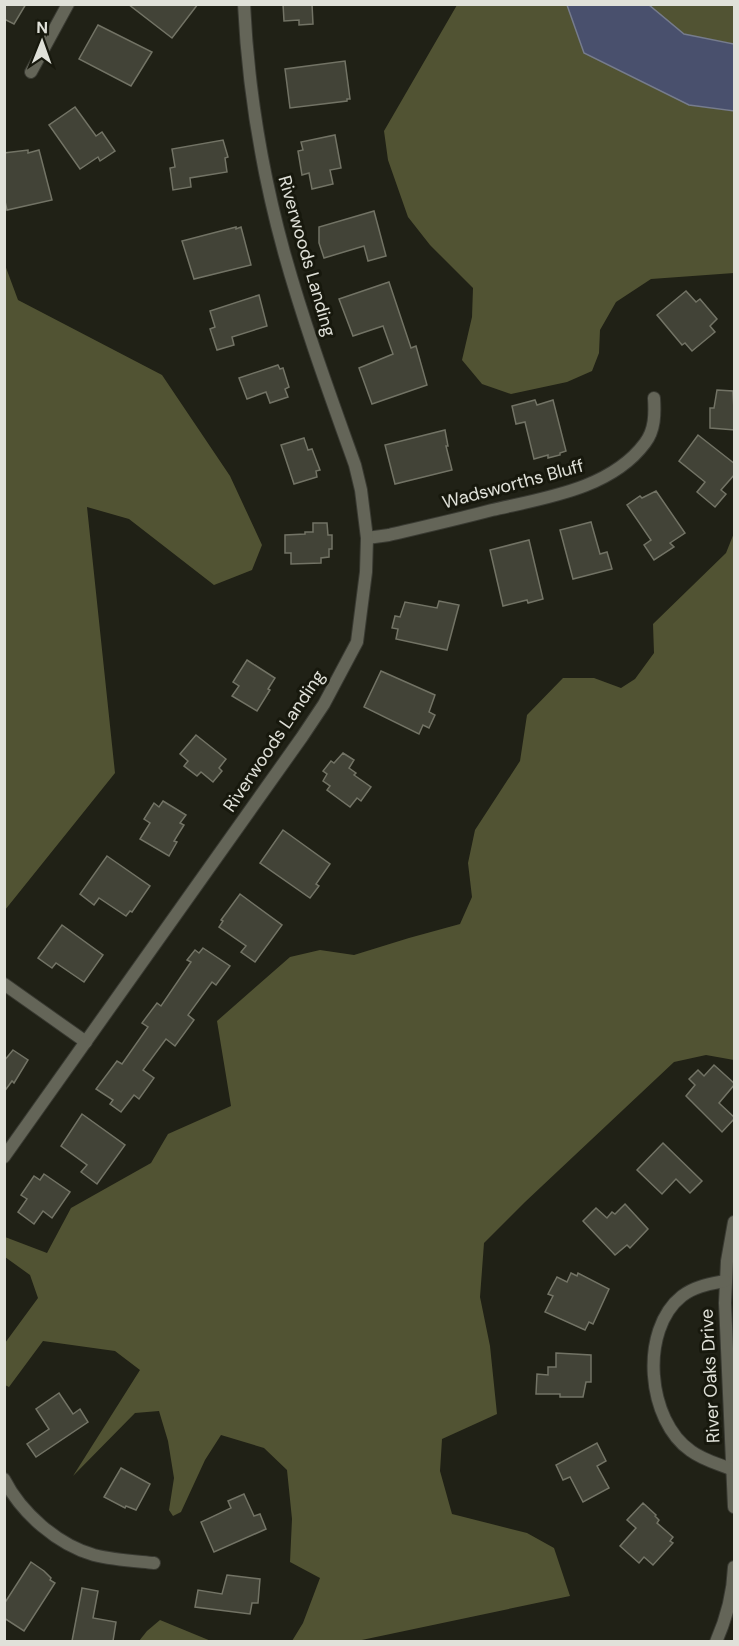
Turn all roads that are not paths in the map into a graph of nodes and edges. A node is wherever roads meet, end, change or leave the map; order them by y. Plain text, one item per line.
1 (68, 4) edge
2 (244, 4) edge
3 (31, 72) dead end
4 (654, 398) dead end
5 (367, 538) junction
6 (4, 984) edge
7 (86, 1042) junction
8 (4, 1156) edge
9 (735, 1222) edge
10 (725, 1281) junction
11 (733, 1470) junction
12 (4, 1479) edge
13 (735, 1507) edge
14 (154, 1563) dead end
15 (735, 1567) edge
16 (716, 1641) edge

1 - 3 street
2 - 5 street, Riverwoods Landing
4 - 5 street, Wadsworths Bluff
5 - 7 street, Riverwoods Landing
6 - 7 street
7 - 8 street, Riverwoods Landing
9 - 10 street, River Oaks Drive
10 - 11 street, River Oaks Drive
10 - 11 street, River Oaks Drive
11 - 13 street, River Oaks Drive
12 - 14 street
15 - 16 street

